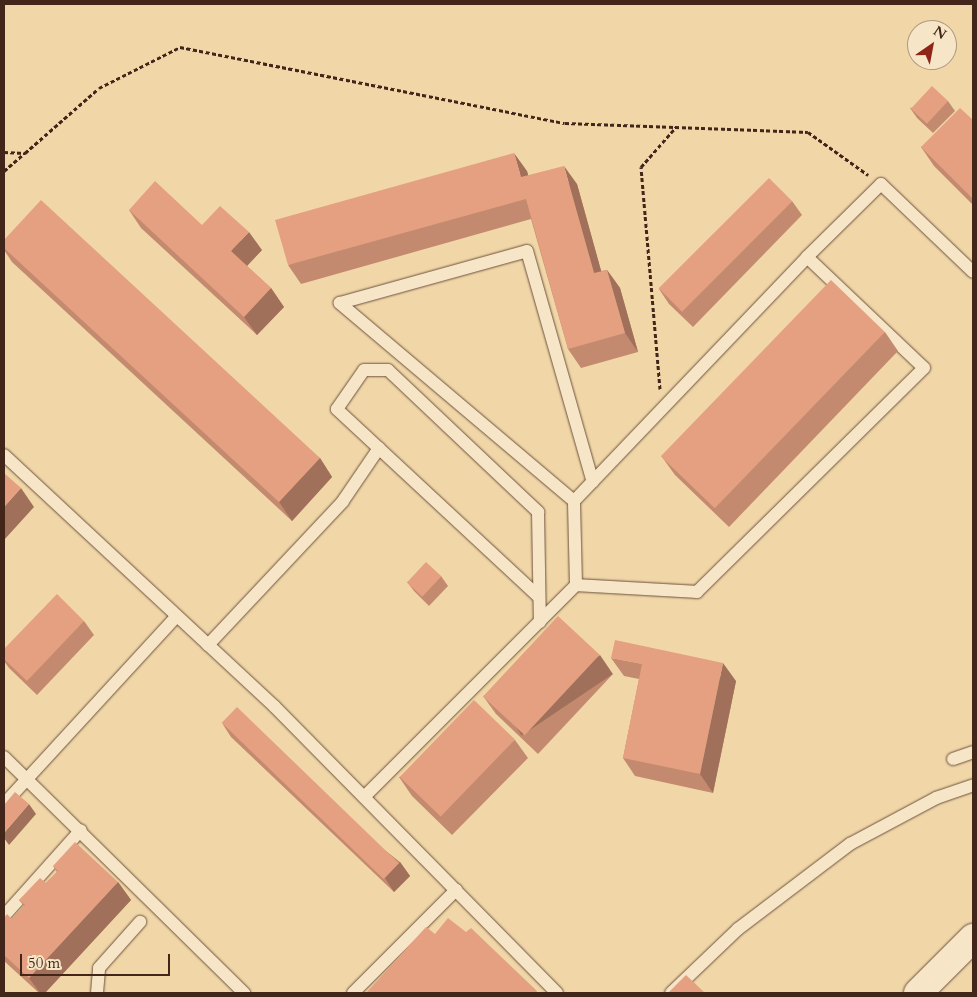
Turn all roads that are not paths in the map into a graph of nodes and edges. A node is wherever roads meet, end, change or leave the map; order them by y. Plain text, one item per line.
1 (807, 257) junction
2 (973, 272) edge
3 (379, 448) junction
4 (4, 455) edge
5 (592, 482) junction
6 (574, 500) junction
7 (576, 585) junction
8 (539, 597) junction
9 (178, 616) junction
10 (540, 622) junction
11 (208, 645) junction
12 (973, 752) edge
13 (4, 757) edge
14 (953, 759) dead end
15 (27, 778) junction
16 (973, 785) edge
17 (364, 797) junction
18 (4, 804) edge
19 (81, 830) junction
20 (456, 890) junction
21 (4, 916) edge
22 (140, 922) dead end
23 (973, 938) edge
24 (97, 993) edge
25 (244, 993) edge
26 (352, 993) edge
27 (557, 993) edge
28 (671, 993) edge
29 (918, 993) edge

1 - 2 lane
1 - 5 lane
1 - 7 lane
3 - 8 lane
3 - 8 lane
3 - 11 lane
4 - 9 lane
5 - 6 lane
5 - 6 lane
6 - 7 lane
7 - 10 lane
8 - 10 lane
9 - 11 lane
9 - 15 lane
10 - 17 lane
11 - 17 lane
12 - 14 lane
13 - 15 lane
15 - 18 lane
15 - 19 lane
16 - 28 lane
17 - 20 lane
19 - 21 lane
19 - 25 lane
20 - 26 lane
20 - 27 lane
22 - 24 lane
23 - 29 main road

